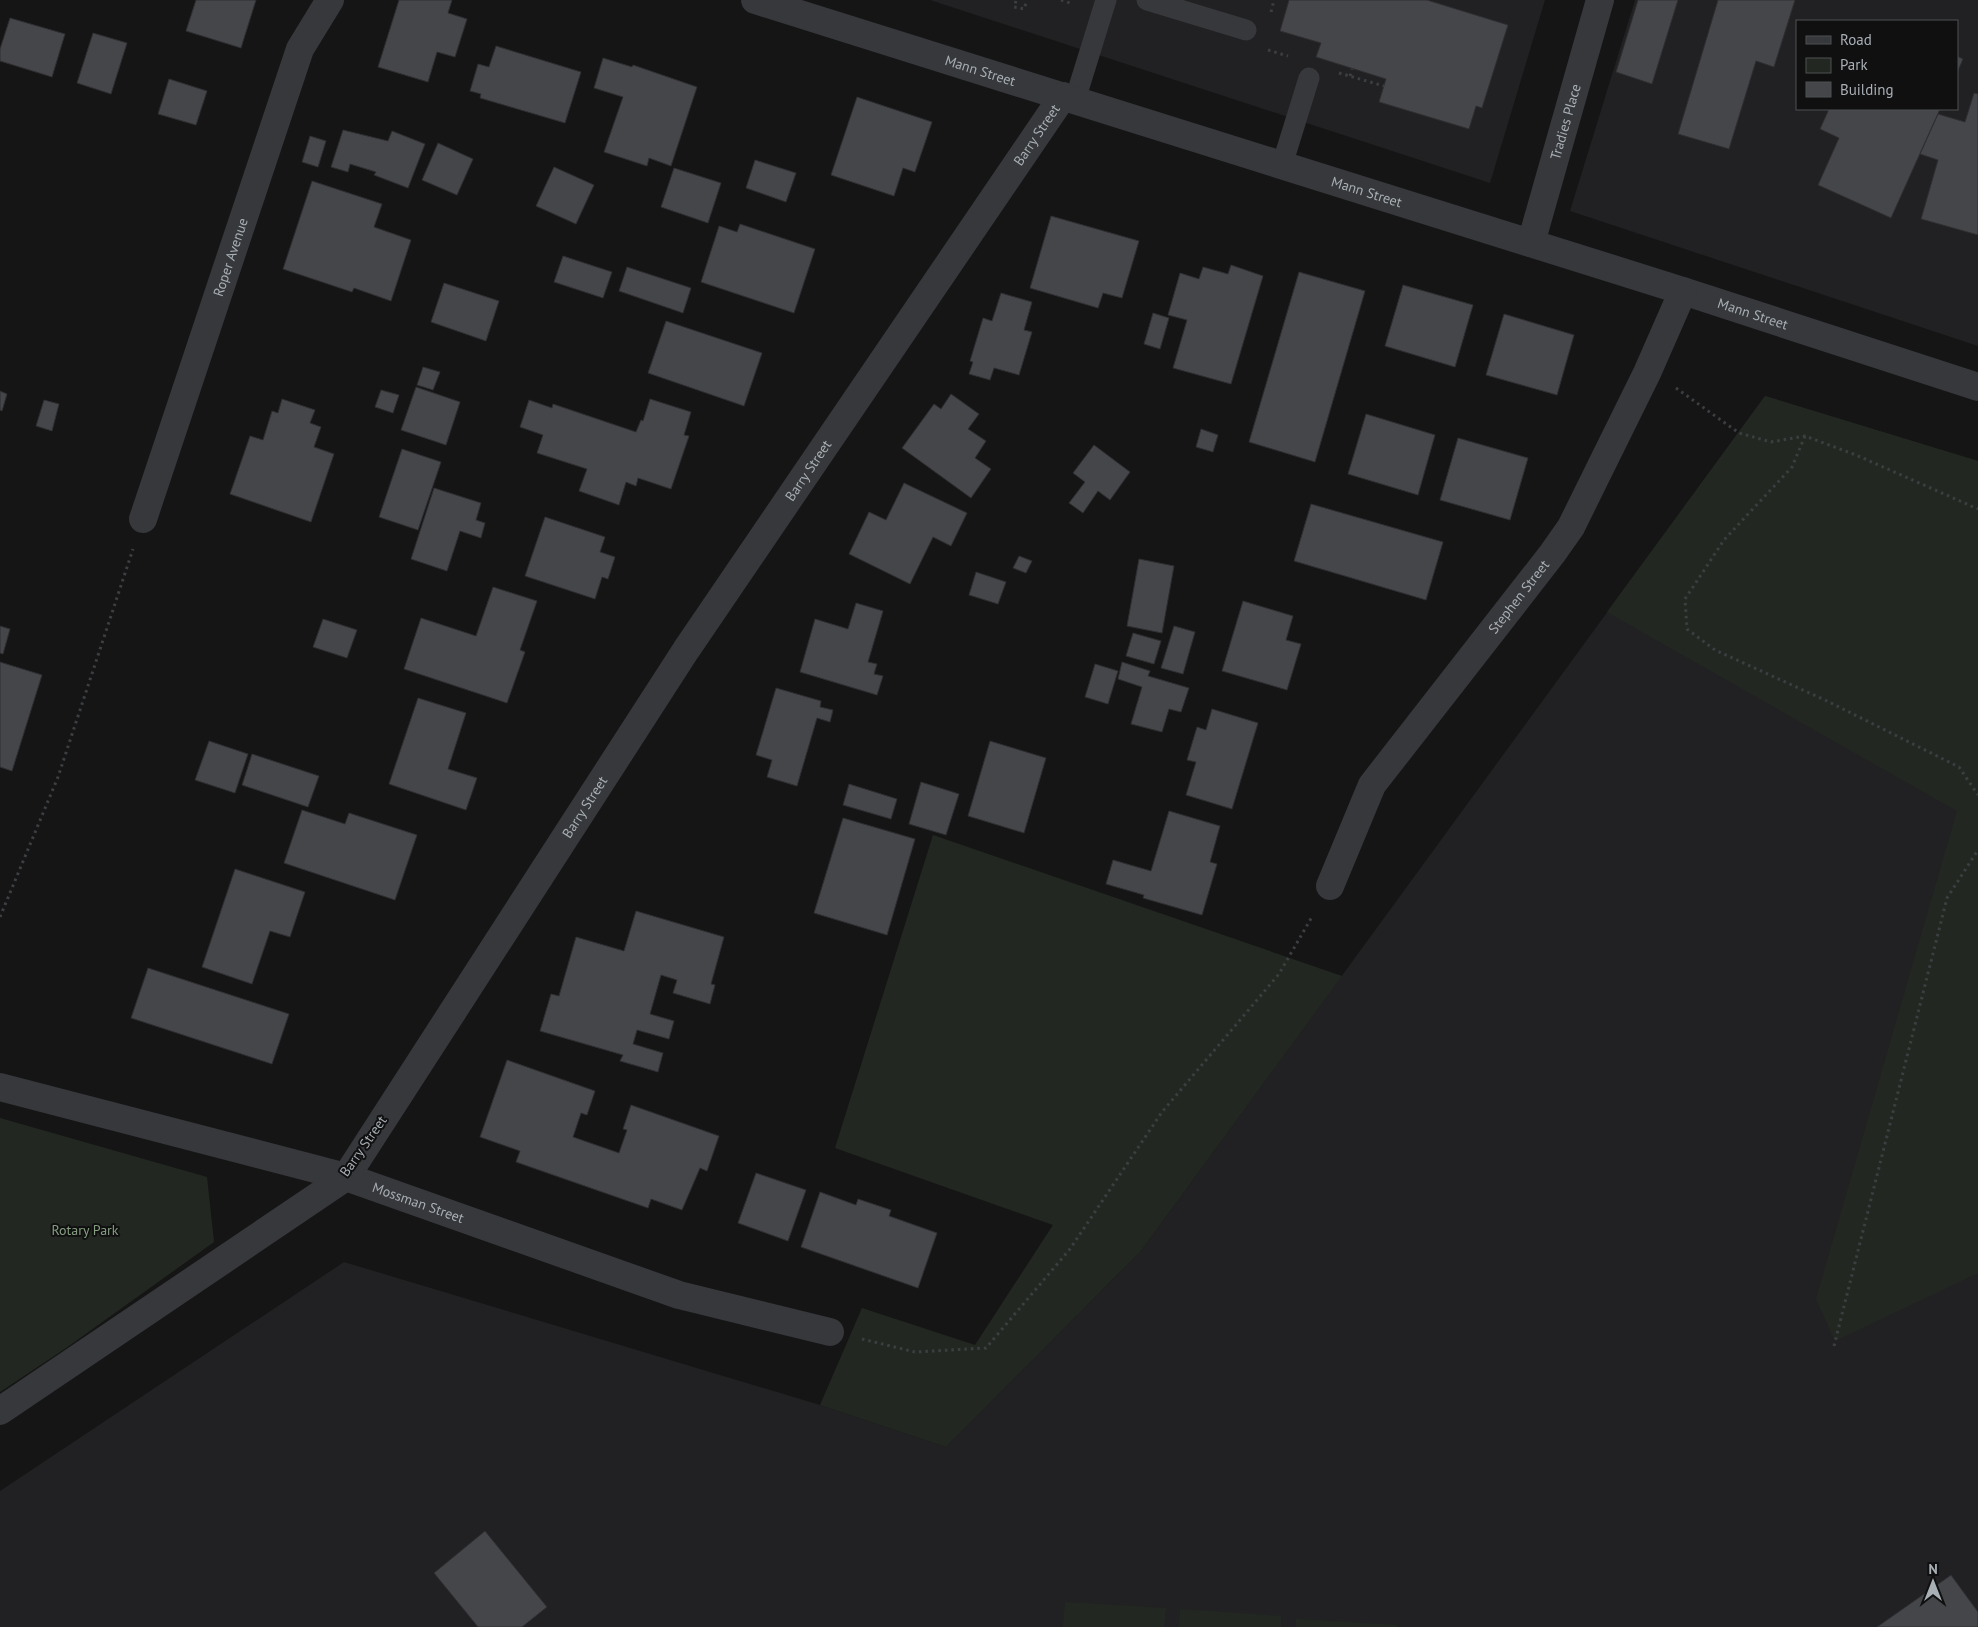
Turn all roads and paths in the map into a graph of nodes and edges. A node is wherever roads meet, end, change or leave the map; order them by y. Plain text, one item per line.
1 (330, 0) edge
2 (755, 0) edge
3 (1027, 0) edge
4 (1106, 0) edge
5 (1147, 0) edge
6 (1016, 1) edge
7 (1598, 1) edge
8 (1246, 30) dead end
9 (1352, 69) dead end
10 (1350, 76) dead end
11 (1309, 78) dead end
12 (1069, 98) junction
13 (1282, 165) junction
14 (1530, 243) junction
15 (1683, 291) junction
16 (1670, 384) dead end
17 (1978, 387) edge
18 (1805, 436) junction
19 (1978, 509) edge
20 (143, 519) joint
21 (1978, 795) edge
22 (1978, 850) edge
23 (1330, 886) dead end
24 (1316, 910) dead end
25 (0, 917) edge
26 (0, 1087) edge
27 (346, 1177) junction
28 (830, 1332) joint
29 (1834, 1346) dead end
30 (0, 1411) edge

1 - 20 street, Roper Avenue
2 - 12 street, Mann Street
3 - 6 path
4 - 12 lane
5 - 8 lane
7 - 14 street, Tradies Place
9 - 10 path
11 - 13 lane
12 - 13 street, Mann Street
12 - 27 street, Barry Street
13 - 14 street, Mann Street
14 - 15 street, Mann Street
15 - 17 street, Mann Street
15 - 23 street, Stephen Street
16 - 18 path
18 - 19 path
18 - 21 path
20 - 25 path
22 - 29 path
24 - 28 path
26 - 27 street, Mossman Street
27 - 28 street, Mossman Street
27 - 30 street, Barry Street

